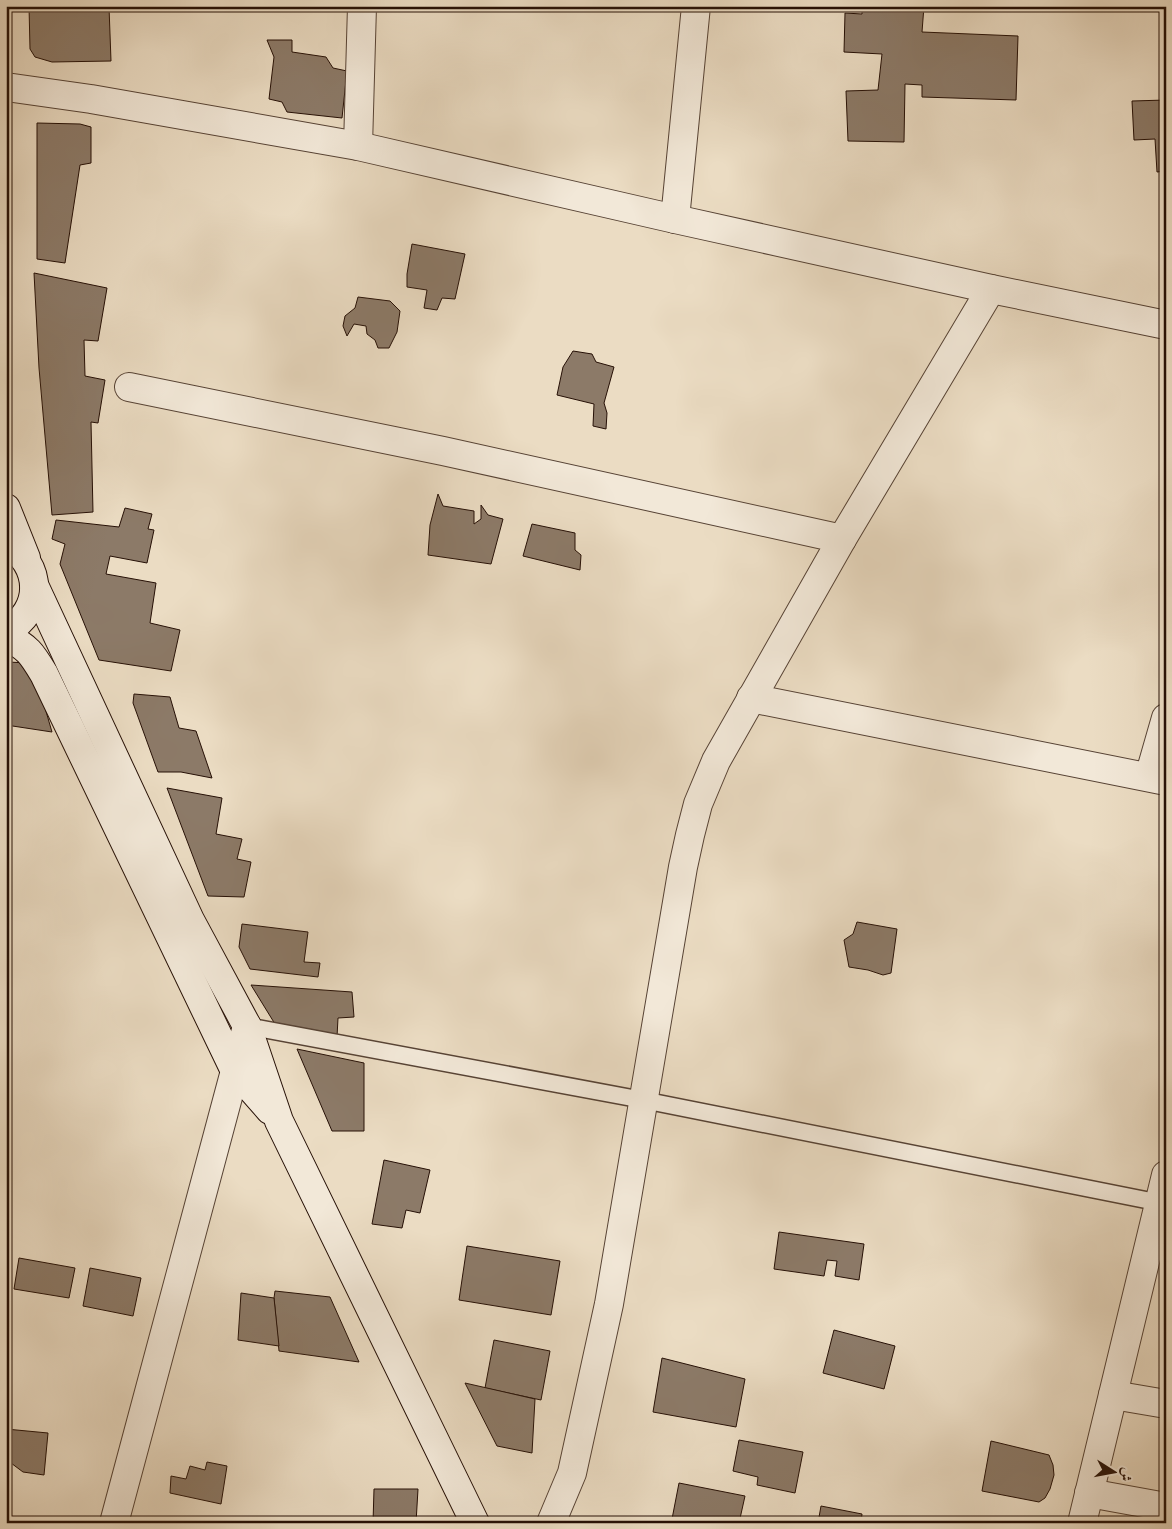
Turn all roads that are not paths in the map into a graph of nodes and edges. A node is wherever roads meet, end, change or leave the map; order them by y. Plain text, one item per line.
1 (362, 6) edge
2 (696, 6) edge
3 (6, 87) edge
4 (358, 146) junction
5 (675, 219) junction
6 (991, 289) junction
7 (1166, 325) edge
8 (129, 387) dead end
9 (6, 508) edge
10 (842, 539) junction
11 (6, 543) edge
12 (34, 580) junction
13 (6, 631) edge
14 (6, 637) edge
15 (751, 698) junction
16 (1166, 718) edge
17 (1157, 779) edge
18 (247, 1026) junction
19 (234, 1069) junction
20 (643, 1100) junction
21 (279, 1121) junction
22 (1166, 1175) edge
23 (1163, 1204) edge
24 (1113, 1395) junction
25 (1166, 1404) edge
26 (1089, 1493) junction
27 (1166, 1507) edge
28 (114, 1523) edge
29 (475, 1523) edge
30 (551, 1523) edge
31 (1082, 1523) edge

1 - 4 street
2 - 5 street
3 - 4 street
4 - 5 street
5 - 6 street
6 - 7 street
6 - 10 street
8 - 10 street
9 - 12 street
10 - 15 street
11 - 12 street
12 - 13 street
12 - 18 street
14 - 19 street
15 - 17 street
15 - 20 street
16 - 17 street
18 - 19 street
18 - 20 lane
18 - 21 street
19 - 21 street
19 - 28 street
20 - 23 lane
20 - 30 street
21 - 29 street
22 - 23 street
23 - 24 street
24 - 25 street
24 - 26 street
26 - 27 street
26 - 31 street

